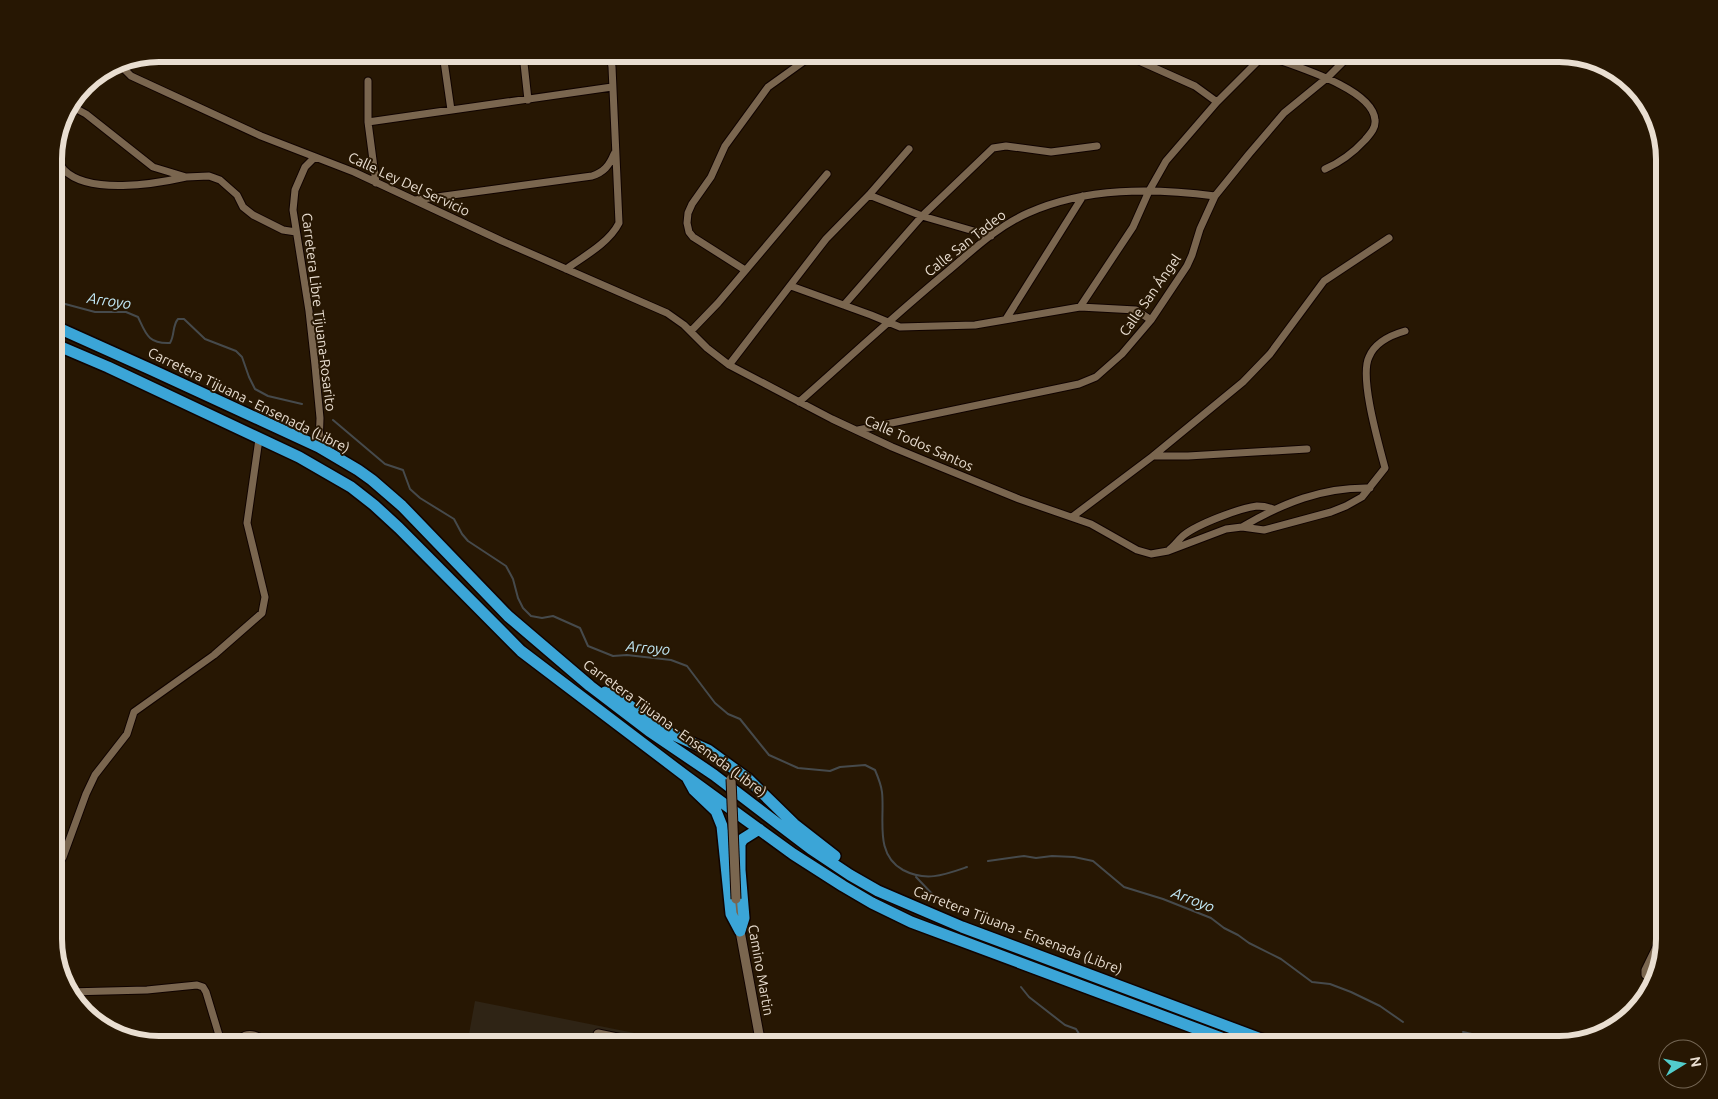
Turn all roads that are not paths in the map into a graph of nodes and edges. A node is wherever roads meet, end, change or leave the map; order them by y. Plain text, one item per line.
1 (444, 62) edge
2 (524, 62) edge
3 (611, 62) edge
4 (803, 62) edge
5 (1140, 62) edge
6 (1255, 62) edge
7 (1285, 62) edge
8 (1343, 62) edge
9 (125, 70) edge
10 (1328, 78) junction
11 (368, 81) dead end
12 (612, 87) junction
13 (528, 100) junction
14 (1217, 102) junction
15 (77, 109) edge
16 (451, 110) junction
17 (368, 122) junction
18 (1097, 146) dead end
19 (909, 149) dead end
20 (615, 152) junction
21 (315, 156) junction
22 (63, 167) edge
23 (1325, 169) dead end
24 (827, 174) dead end
25 (186, 177) junction
26 (376, 183) junction
27 (1149, 191) junction
28 (869, 195) junction
29 (1083, 196) junction
30 (1215, 196) junction
31 (414, 200) junction
32 (922, 216) junction
33 (296, 232) junction
34 (990, 236) junction
35 (1389, 238) dead end
36 (566, 269) junction
37 (745, 270) junction
38 (792, 286) junction
39 (844, 305) junction
40 (1080, 307) junction
41 (1006, 319) junction
42 (1151, 320) junction
43 (886, 322) junction
44 (63, 330) edge
45 (691, 331) junction
46 (1405, 331) dead end
47 (63, 348) edge
48 (729, 365) junction
49 (800, 402) junction
50 (858, 430) junction
51 (259, 439) junction
52 (319, 447) junction
53 (1307, 449) dead end
54 (1153, 456) junction
55 (1370, 488) junction
56 (1273, 509) junction
57 (1072, 517) junction
58 (1242, 527) junction
59 (1168, 551) junction
60 (590, 686) junction
61 (731, 773) junction
62 (688, 777) junction
63 (759, 829) junction
64 (63, 857) edge
65 (850, 875) junction
66 (740, 931) junction
67 (1655, 949) edge
68 (1647, 977) edge
69 (79, 992) edge
70 (598, 1034) dead end
71 (219, 1036) edge
72 (243, 1036) edge
73 (256, 1036) edge
74 (608, 1036) edge
75 (759, 1036) edge
76 (1216, 1036) edge
77 (1253, 1036) edge

1 - 16 street
2 - 13 street
3 - 12 street
4 - 37 street
5 - 14 street
6 - 14 street
7 - 10 street
8 - 10 street, Calle San Ángel
9 - 21 street, Calle Ley Del Servicio
10 - 23 street
10 - 30 street, Calle San Ángel
11 - 17 street
12 - 13 street
12 - 20 street
13 - 16 street
14 - 27 street
15 - 25 street
16 - 17 street
17 - 26 street
18 - 32 street
19 - 28 street
20 - 31 street
20 - 36 street
21 - 26 street, Calle Ley Del Servicio
21 - 33 street, Carretera Libre Tijuana-Rosarito
22 - 25 street
24 - 37 street
25 - 33 street
26 - 31 street, Calle Ley Del Servicio
27 - 29 street, Calle San Tadeo
27 - 30 street, Calle San Tadeo
27 - 40 street
28 - 32 street
28 - 38 street
29 - 34 street, Calle San Tadeo
29 - 41 street
30 - 42 street, Calle San Ángel
31 - 36 street, Calle Ley Del Servicio
32 - 34 street
32 - 39 street
33 - 52 street, Carretera Libre Tijuana-Rosarito
34 - 43 street, Calle San Tadeo
35 - 54 street
36 - 45 street, Calle Ley Del Servicio
37 - 45 street
38 - 39 street
38 - 48 street
39 - 43 street
40 - 41 street
40 - 42 street
41 - 43 street
42 - 50 street, Calle San Ángel
43 - 49 street, Calle San Tadeo
44 - 52 highway, Carretera Tijuana - Ensenada (Libre)
45 - 48 street, Calle Todos Santos
46 - 55 street
47 - 51 highway
48 - 49 street, Calle Todos Santos
49 - 50 street, Calle Todos Santos
50 - 57 street, Calle Todos Santos
51 - 62 highway
51 - 64 street
52 - 60 highway, Carretera Tijuana - Ensenada (Libre)
53 - 54 street
54 - 57 street
55 - 56 street
55 - 58 street
56 - 58 street
56 - 59 street
57 - 59 street, Calle Todos Santos
58 - 59 street
60 - 61 highway
60 - 65 highway, Carretera Tijuana - Ensenada (Libre)
61 - 65 highway
61 - 66 street, Camino Martin, bridge
62 - 63 highway
62 - 66 highway
63 - 66 highway
63 - 76 highway
65 - 77 highway, Carretera Tijuana - Ensenada (Libre)
66 - 75 street, Camino Martin
67 - 68 street
69 - 71 street
70 - 74 street
72 - 73 street

